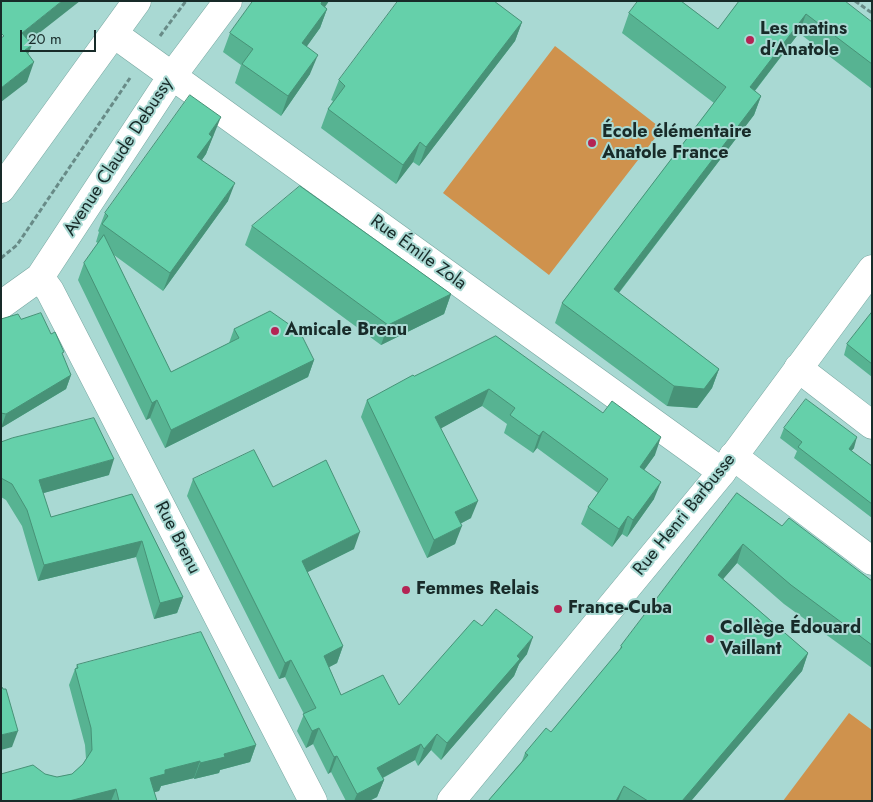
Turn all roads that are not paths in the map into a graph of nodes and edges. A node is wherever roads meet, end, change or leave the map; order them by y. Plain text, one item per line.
1 (138, 1) edge
2 (228, 1) edge
3 (114, 34) junction
4 (172, 76) junction
5 (1, 190) edge
6 (40, 277) junction
7 (869, 279) edge
8 (1, 305) edge
9 (798, 368) junction
10 (872, 425) edge
11 (727, 464) junction
12 (872, 562) edge
13 (313, 801) edge
14 (450, 801) edge

1 - 3 street
2 - 4 street, Avenue Claude Debussy
3 - 4 street, Rue Émile Zola
3 - 5 street
4 - 6 street, Avenue Claude Debussy
4 - 11 street, Rue Émile Zola
6 - 8 street, Avenue Claude Debussy
6 - 13 street, Rue Brenu
7 - 9 street, Rue Henri Barbusse
9 - 10 street
9 - 11 street, Rue Henri Barbusse
11 - 12 street, Rue Émile Zola
11 - 14 street, Rue Henri Barbusse

